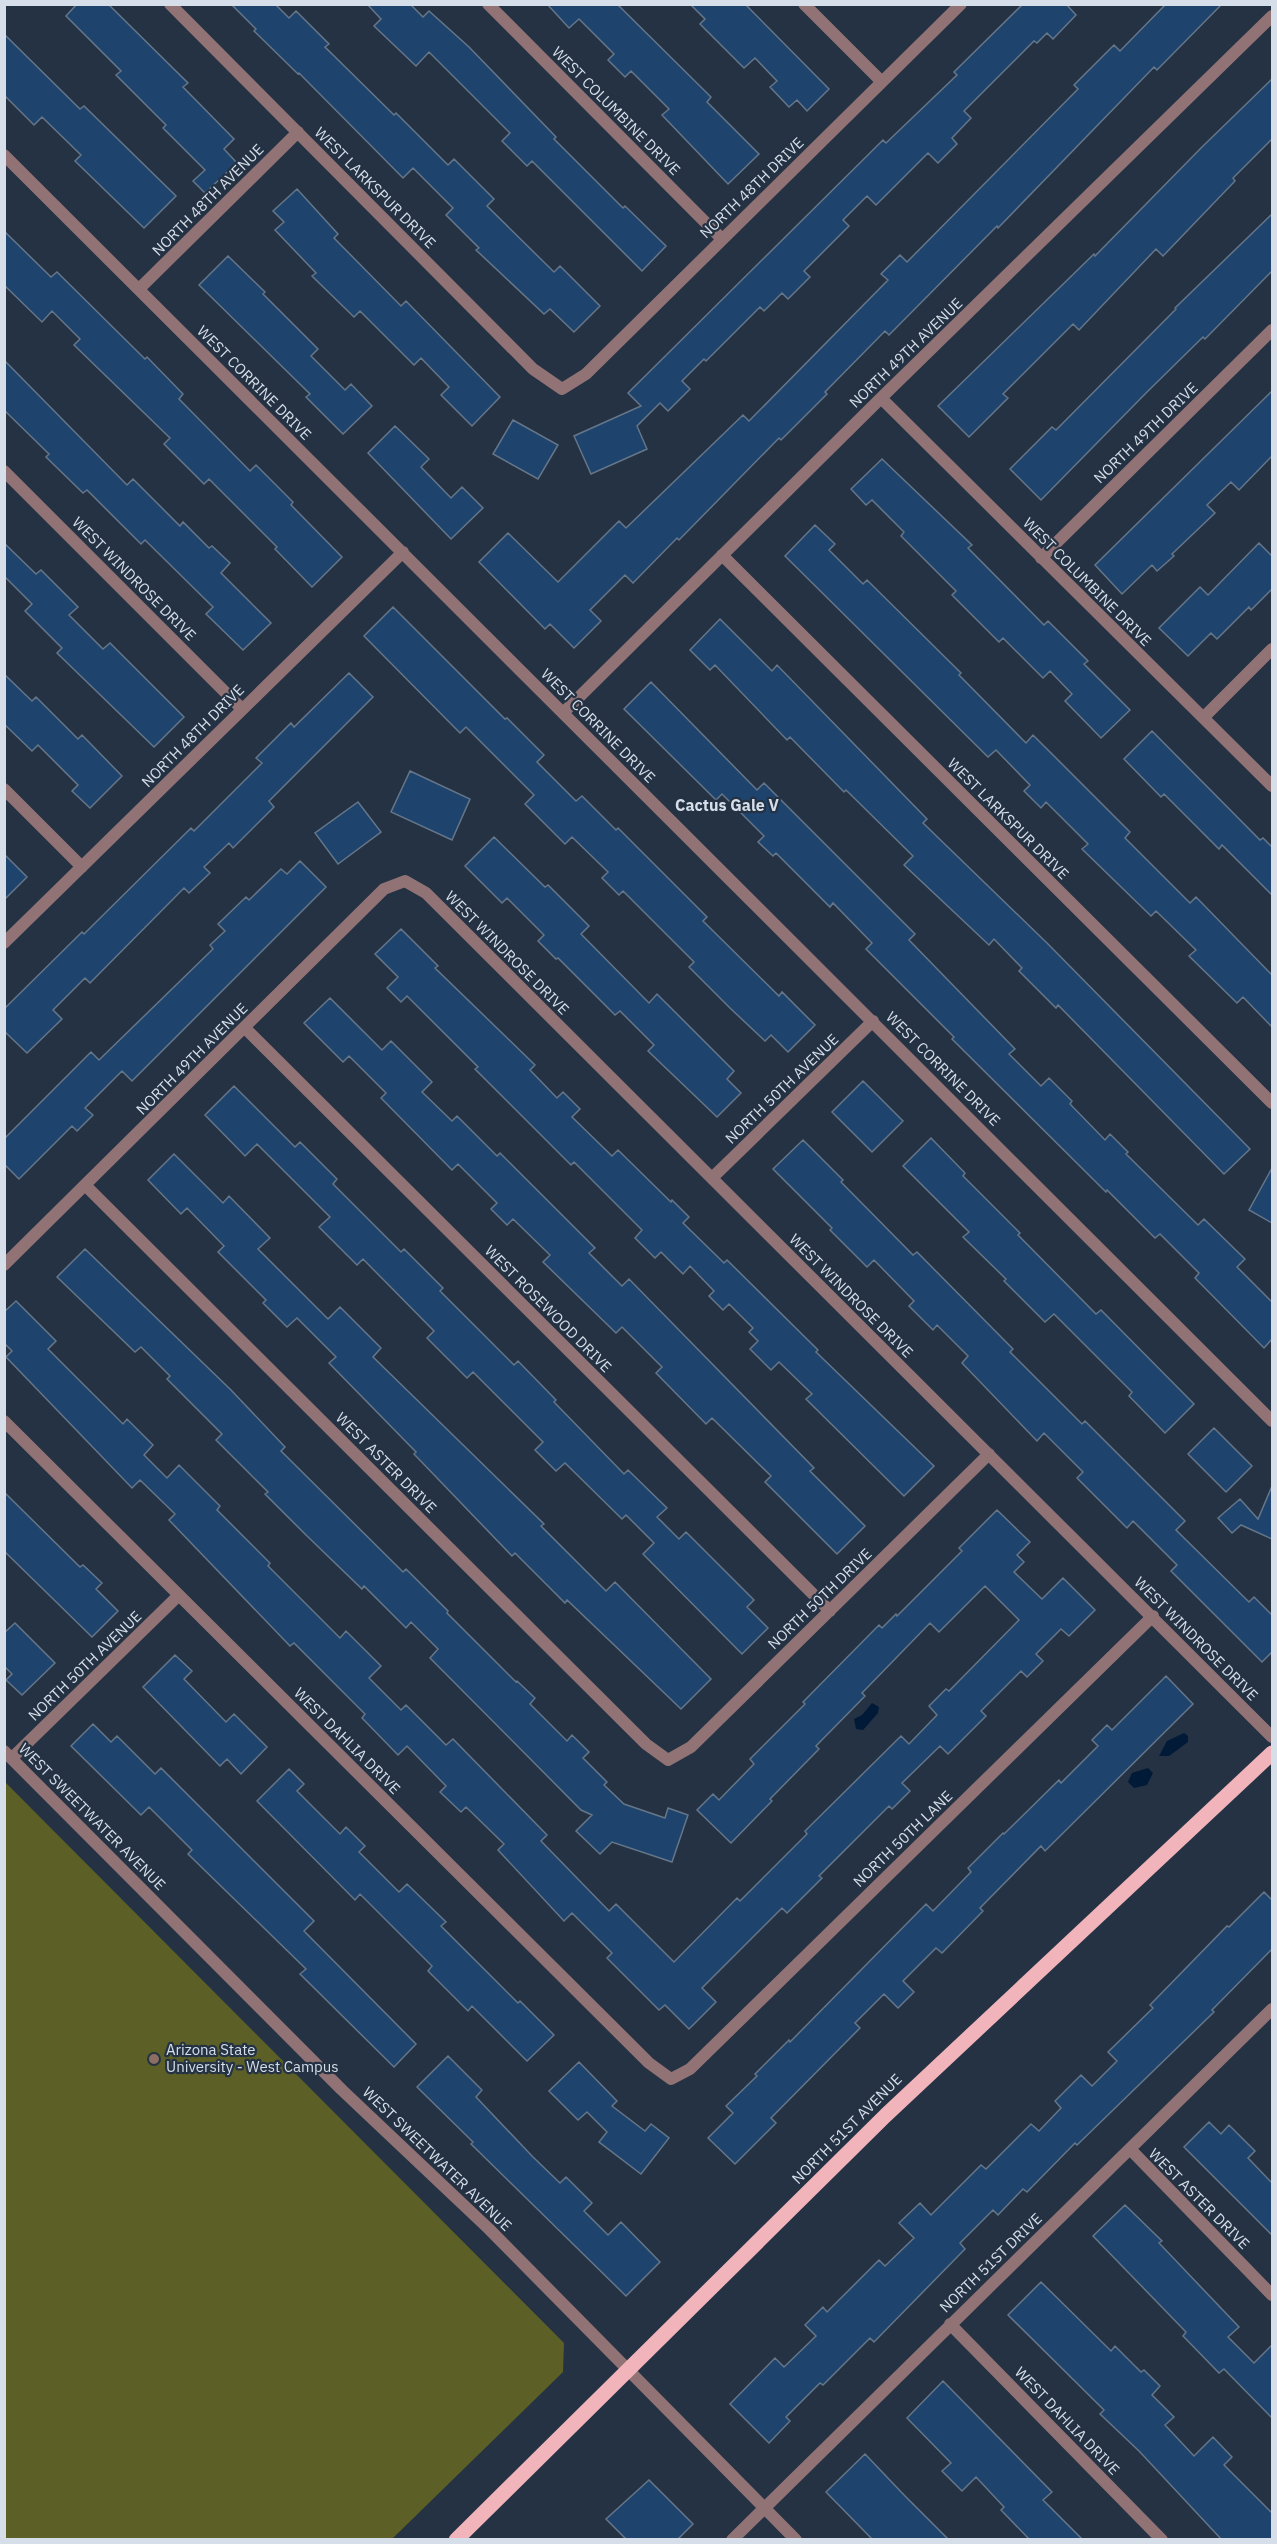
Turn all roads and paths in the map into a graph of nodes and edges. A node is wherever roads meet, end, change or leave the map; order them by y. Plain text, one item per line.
1 (170, 4) edge
2 (488, 4) edge
3 (804, 4) edge
4 (961, 4) edge
5 (1272, 16) edge
6 (882, 82) junction
7 (298, 132) junction
8 (4, 155) edge
9 (722, 239) junction
10 (139, 289) junction
11 (1272, 330) edge
12 (562, 389) joint
13 (881, 398) junction
14 (4, 471) edge
15 (403, 552) junction
16 (722, 555) junction
17 (1041, 558) junction
18 (1272, 649) edge
19 (242, 709) junction
20 (563, 712) junction
21 (1204, 717) junction
22 (1272, 786) edge
23 (4, 789) edge
24 (82, 867) junction
25 (405, 881) joint
26 (4, 943) edge
27 (873, 1021) junction
28 (245, 1028) junction
29 (1272, 1103) edge
30 (712, 1178) junction
31 (85, 1185) junction
32 (4, 1265) edge
33 (4, 1421) edge
34 (1272, 1421) edge
35 (989, 1454) junction
36 (179, 1595) junction
37 (830, 1611) junction
38 (1153, 1616) junction
39 (1272, 1737) edge
40 (1272, 1753) edge
41 (8, 1755) edge
42 (668, 1760) joint
43 (1272, 2009) edge
44 (671, 2079) joint
45 (1130, 2150) junction
46 (1272, 2295) edge
47 (950, 2324) junction
48 (628, 2371) junction
49 (765, 2507) junction
50 (456, 2540) edge
51 (732, 2540) edge
52 (796, 2540) edge
53 (1162, 2540) edge

1 - 7 street, WEST LARKSPUR DRIVE
2 - 9 street, WEST COLUMBINE DRIVE
3 - 6 street
4 - 6 street, NORTH 48TH DRIVE
5 - 13 street, NORTH 49TH AVENUE
6 - 9 street, NORTH 48TH DRIVE
7 - 10 street, NORTH 48TH AVENUE
7 - 12 street, WEST LARKSPUR DRIVE
8 - 10 street, WEST CORRINE DRIVE
9 - 12 street, NORTH 48TH DRIVE
10 - 15 street, WEST CORRINE DRIVE
11 - 17 street, NORTH 49TH DRIVE
13 - 16 street, NORTH 49TH AVENUE
13 - 17 street, WEST COLUMBINE DRIVE
14 - 19 street, WEST WINDROSE DRIVE
15 - 19 street, NORTH 48TH DRIVE
15 - 20 street, WEST CORRINE DRIVE
16 - 20 street, NORTH 49TH AVENUE
16 - 29 street, WEST LARKSPUR DRIVE
17 - 21 street, WEST COLUMBINE DRIVE
18 - 21 street
19 - 24 street, NORTH 48TH DRIVE
20 - 27 street, WEST CORRINE DRIVE
21 - 22 street, WEST COLUMBINE DRIVE
23 - 24 street
24 - 26 street, NORTH 48TH DRIVE
25 - 28 street, NORTH 49TH AVENUE
25 - 30 street, WEST WINDROSE DRIVE
27 - 30 street, NORTH 50TH AVENUE
27 - 34 street, WEST CORRINE DRIVE
28 - 31 street, NORTH 49TH AVENUE
28 - 37 street, WEST ROSEWOOD DRIVE
30 - 35 street, WEST WINDROSE DRIVE
31 - 32 street, NORTH 49TH AVENUE
31 - 42 street, WEST ASTER DRIVE
33 - 36 street, WEST DAHLIA DRIVE
35 - 37 street, NORTH 50TH DRIVE
35 - 38 street, WEST WINDROSE DRIVE
36 - 41 street, NORTH 50TH AVENUE
36 - 44 street, WEST DAHLIA DRIVE
37 - 42 street, NORTH 50TH DRIVE
38 - 39 street, WEST WINDROSE DRIVE
38 - 44 street, NORTH 50TH LANE
40 - 48 main road, NORTH 51ST AVENUE
41 - 48 street, WEST SWEETWATER AVENUE
43 - 45 street, NORTH 51ST DRIVE
45 - 46 street, WEST ASTER DRIVE
45 - 47 street, NORTH 51ST DRIVE
47 - 49 street, NORTH 51ST DRIVE
47 - 53 street, WEST DAHLIA DRIVE
48 - 49 street, WEST SWEETWATER AVENUE
48 - 50 main road, NORTH 51ST AVENUE
49 - 51 street, NORTH 51ST DRIVE
49 - 52 street, WEST SWEETWATER AVENUE

